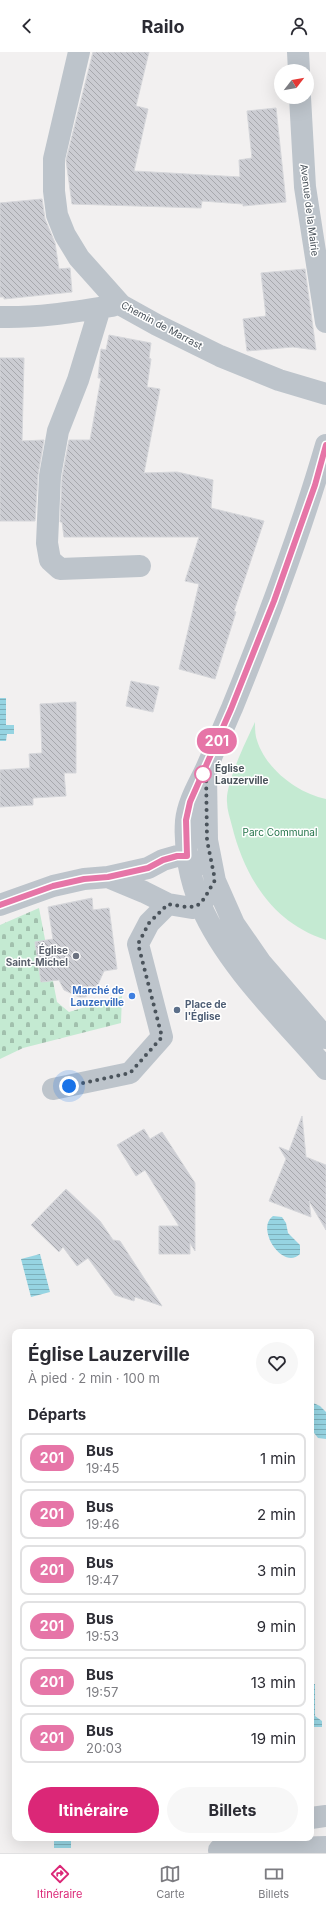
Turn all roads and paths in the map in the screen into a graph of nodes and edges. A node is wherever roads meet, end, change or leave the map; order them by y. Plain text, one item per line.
1 (79, 52) edge
2 (298, 52) edge
3 (299, 64) edge
4 (300, 104) edge
5 (121, 304) junction
6 (100, 308) junction
7 (0, 317) edge
8 (326, 322) edge
9 (326, 394) edge
10 (326, 445) edge
11 (140, 566) dead end
12 (206, 769) junction
13 (187, 856) junction
14 (108, 877) junction
15 (215, 880) junction
16 (168, 904) junction
17 (201, 904) junction
18 (0, 905) edge
19 (319, 1017) edge
20 (321, 1047) edge
21 (326, 1069) edge
22 (53, 1089) dead end
23 (326, 1816) edge
24 (314, 1818) edge
25 (219, 1847) edge
26 (326, 1847) edge

1 - 5 street, Chemin de Marrast
2 - 3 street
4 - 8 street, Avenue de la Mairie
5 - 6 street
5 - 9 street, Chemin de Marrast
6 - 7 street
6 - 11 street
10 - 12 street
12 - 13 street
12 - 15 street
13 - 14 street
13 - 15 street
13 - 17 street
14 - 16 street
14 - 18 street
15 - 17 street
15 - 19 street
16 - 17 street
16 - 22 street
17 - 20 street
19 - 20 street
20 - 21 street
23 - 24 street
25 - 26 street

